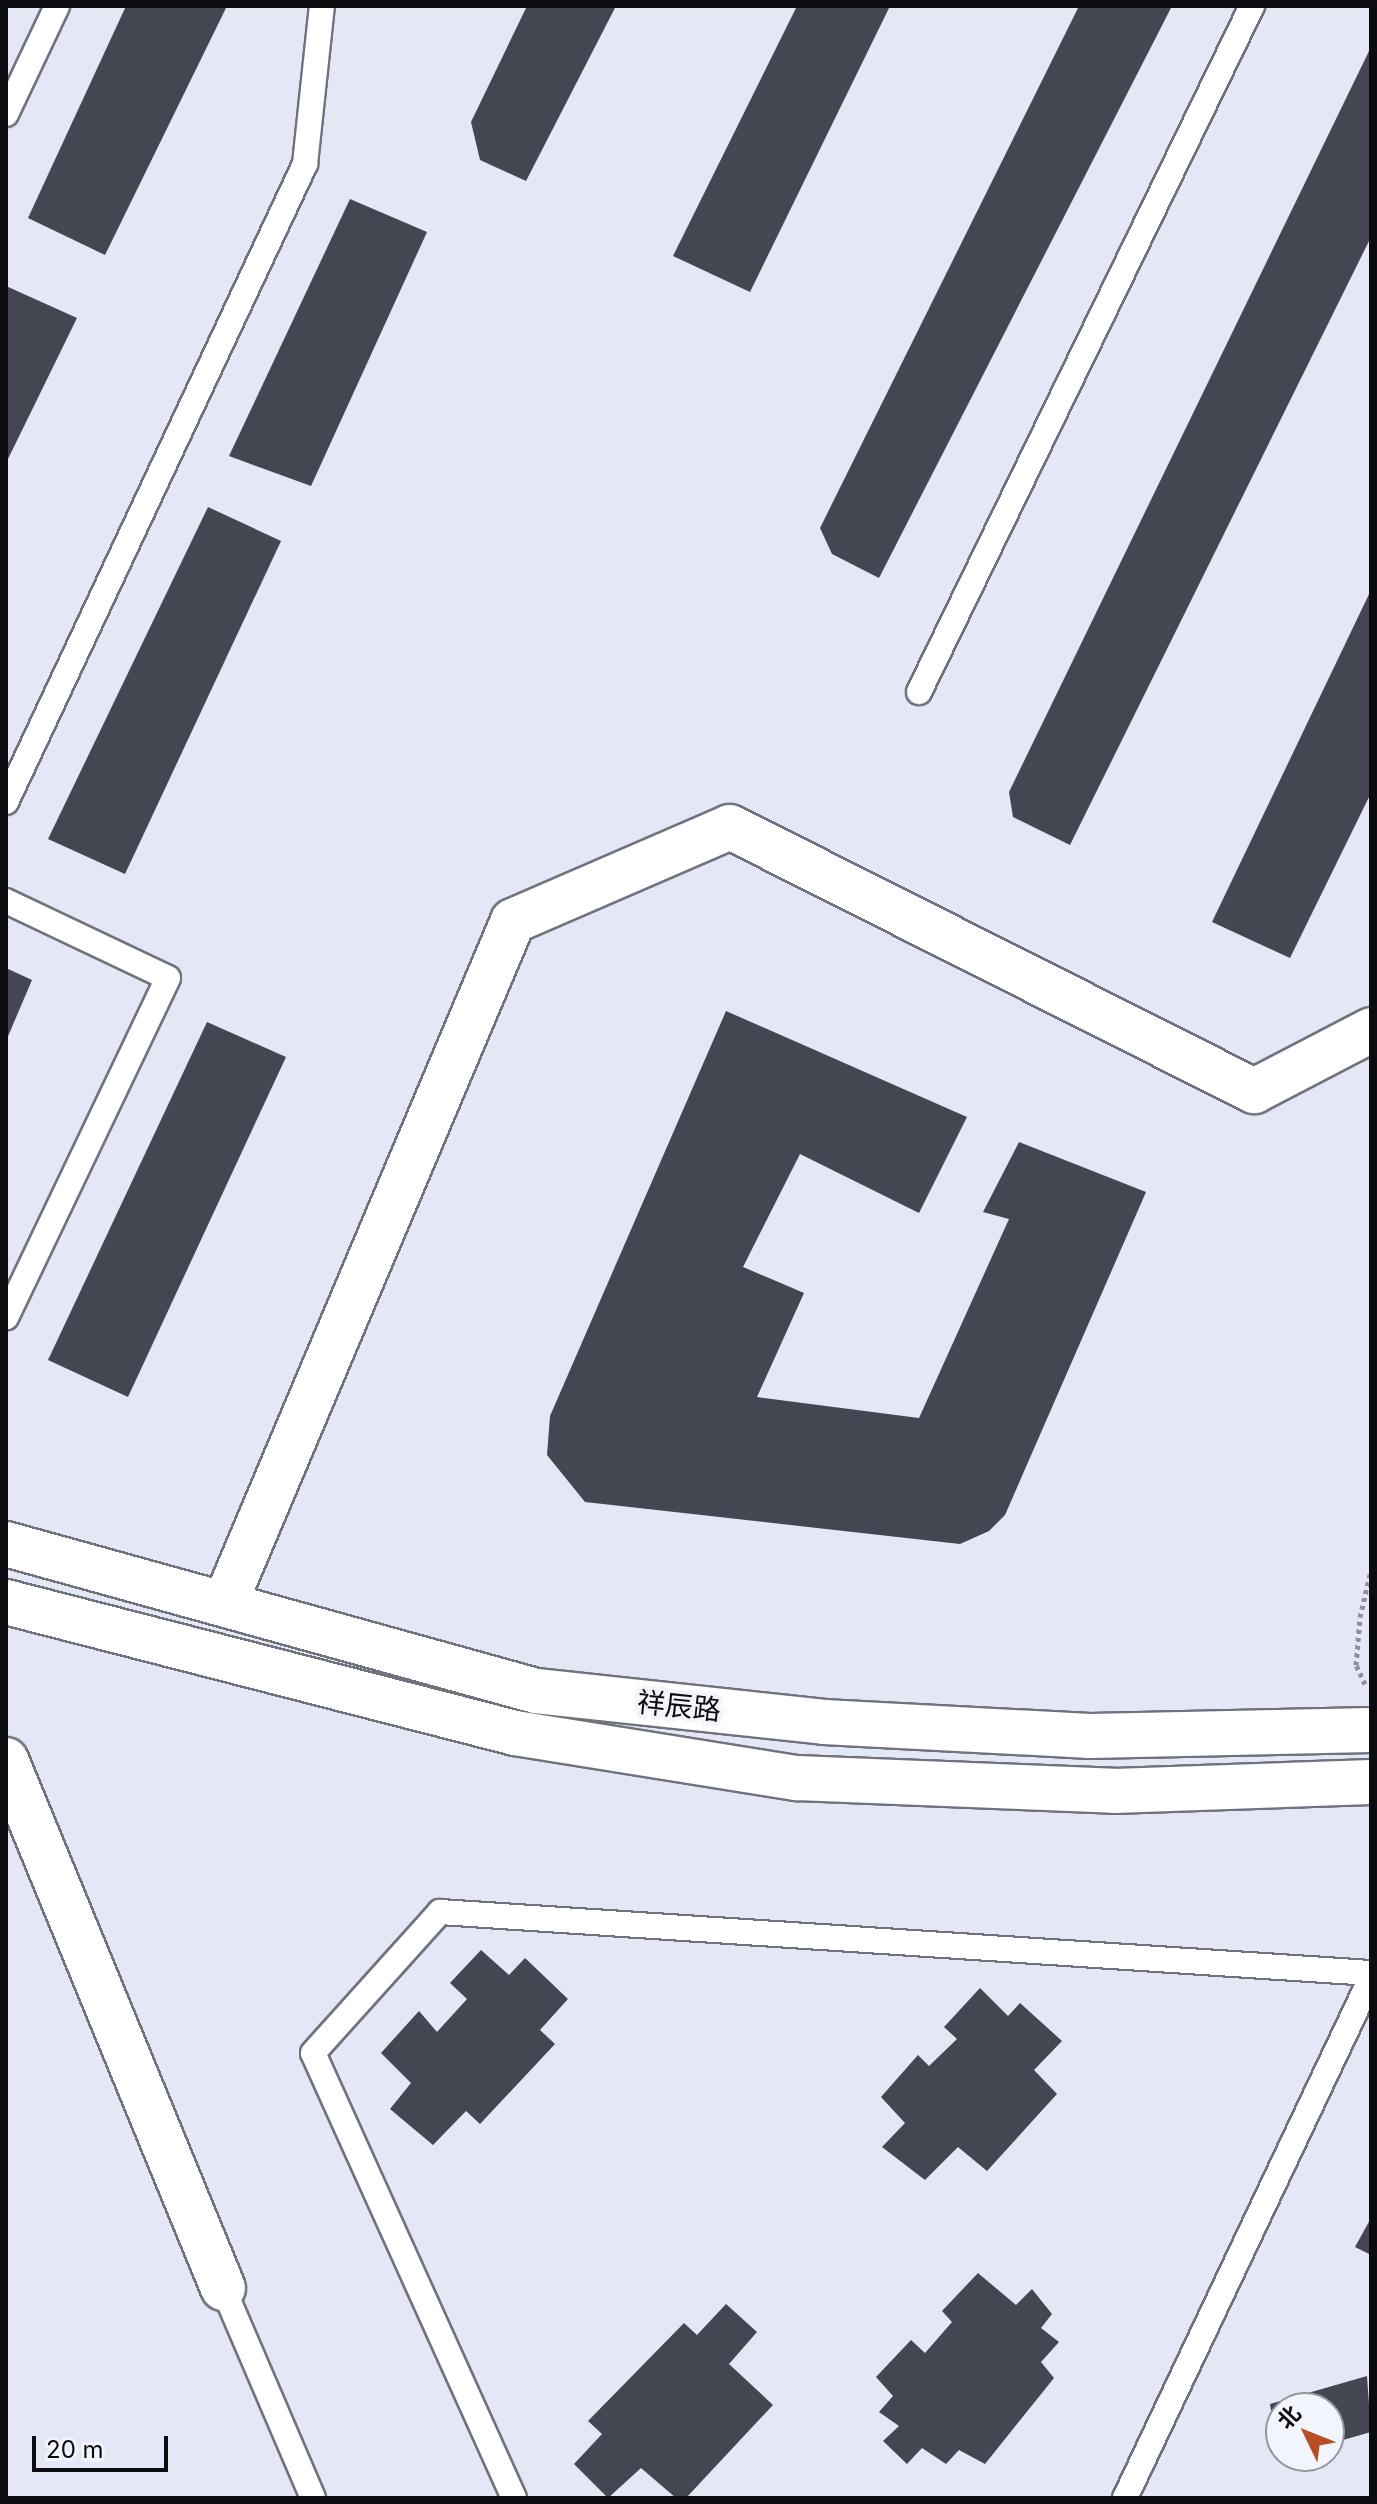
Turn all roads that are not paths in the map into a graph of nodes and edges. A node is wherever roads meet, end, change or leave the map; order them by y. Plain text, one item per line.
1 (57, 6) edge
2 (322, 6) edge
3 (1252, 6) edge
4 (6, 114) edge
5 (919, 692) dead end
6 (6, 802) edge
7 (6, 901) edge
8 (1371, 1030) edge
9 (6, 1317) edge
10 (6, 1544) edge
11 (6, 1602) edge
12 (225, 1603) junction
13 (1369, 1709) edge
14 (6, 1760) edge
15 (1371, 1782) edge
16 (1371, 1976) edge
17 (223, 2288) joint
18 (313, 2498) edge
19 (514, 2498) edge
20 (1125, 2498) edge

1 - 4 lane
2 - 6 lane
3 - 5 lane
7 - 9 lane
8 - 12 street
10 - 12 street, 祥辰路
11 - 15 street, 祥辰路
12 - 13 street, 祥辰路
14 - 17 street
16 - 19 lane
16 - 20 lane
17 - 18 lane

